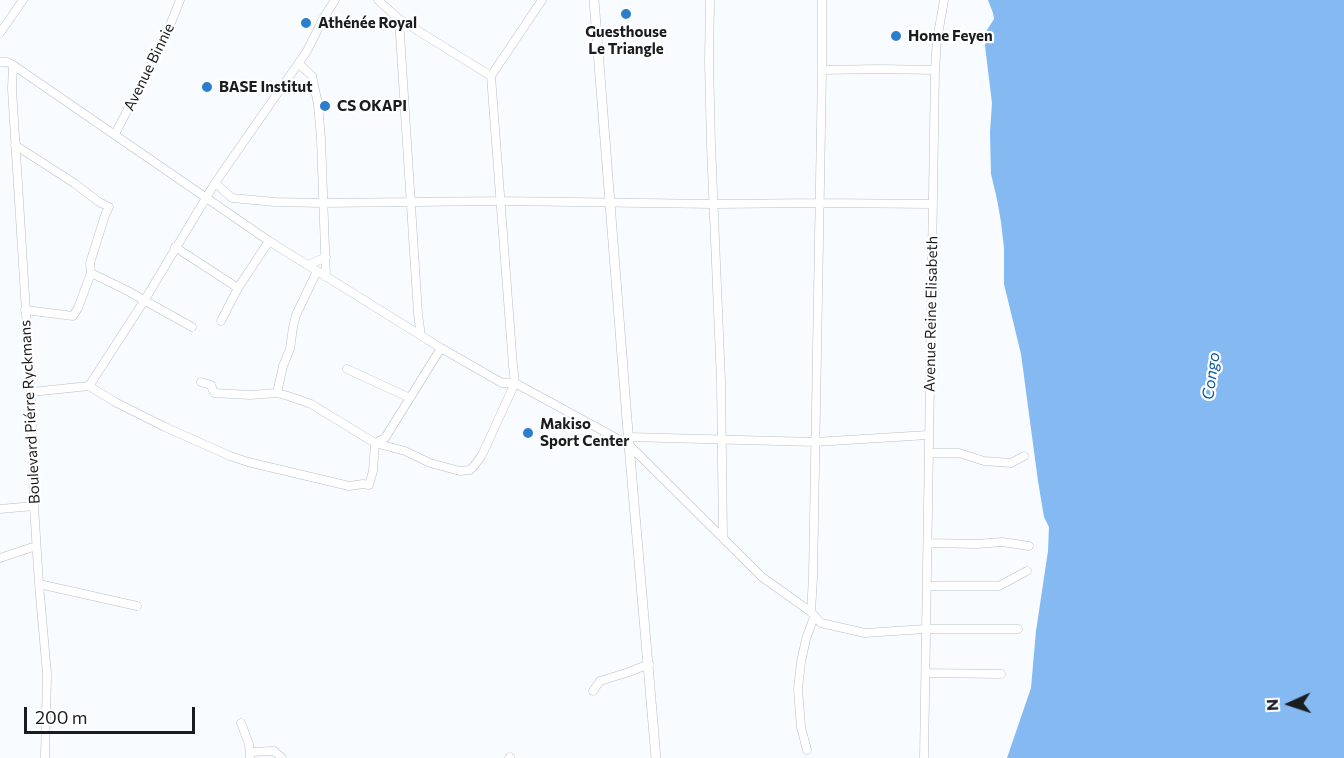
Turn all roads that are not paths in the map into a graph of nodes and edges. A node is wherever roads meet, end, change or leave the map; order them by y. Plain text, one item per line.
1 (23, 0) edge
2 (180, 0) edge
3 (335, 0) edge
4 (378, 0) edge
5 (542, 0) edge
6 (594, 0) edge
7 (710, 0) edge
8 (822, 0) edge
9 (944, 0) edge
10 (399, 19) junction
11 (0, 33) edge
12 (0, 55) edge
13 (7, 63) edge
14 (299, 64) junction
15 (822, 70) junction
16 (935, 70) junction
17 (491, 76) junction
18 (115, 134) junction
19 (15, 145) junction
20 (214, 183) junction
21 (207, 198) junction
22 (501, 201) junction
23 (411, 202) junction
24 (610, 202) junction
25 (819, 202) junction
26 (323, 203) junction
27 (714, 204) junction
28 (933, 204) junction
29 (269, 241) junction
30 (175, 247) junction
31 (326, 257) junction
32 (308, 265) junction
33 (317, 272) junction
34 (91, 273) junction
35 (326, 277) junction
36 (238, 288) junction
37 (144, 301) junction
38 (25, 310) junction
39 (418, 314) junction
40 (221, 321) dead end
41 (404, 325) junction
42 (192, 327) dead end
43 (421, 336) junction
44 (441, 348) junction
45 (513, 366) junction
46 (347, 369) dead end
47 (496, 379) junction
48 (201, 382) dead end
49 (515, 383) junction
50 (89, 386) junction
51 (31, 392) junction
52 (277, 393) junction
53 (410, 398) junction
54 (928, 435) junction
55 (722, 440) junction
56 (629, 441) junction
57 (815, 442) junction
58 (375, 443) junction
59 (929, 453) junction
60 (1024, 456) dead end
61 (34, 506) junction
62 (0, 508) edge
63 (723, 537) junction
64 (928, 543) junction
65 (36, 546) junction
66 (1029, 546) dead end
67 (0, 558) edge
68 (1027, 571) dead end
69 (39, 584) junction
70 (927, 586) junction
71 (137, 606) dead end
72 (813, 615) junction
73 (925, 629) junction
74 (1018, 629) dead end
75 (649, 664) junction
76 (926, 673) junction
77 (1001, 674) dead end
78 (592, 691) dead end
79 (241, 723) dead end
80 (807, 750) dead end
81 (250, 755) edge
82 (45, 758) edge
83 (282, 758) edge
84 (656, 758) edge
85 (924, 758) edge

1 - 11 street
2 - 18 street, Avenue Binnie
3 - 14 street
4 - 10 street
5 - 17 street
6 - 24 main road
7 - 27 street
8 - 15 street
9 - 16 street, Avenue Reine Elisabeth
10 - 17 street
10 - 23 street
12 - 13 street
13 - 18 street
13 - 19 street, Boulevard Piérre Ryckmans
14 - 20 street
14 - 26 street
15 - 16 street
15 - 25 street
16 - 28 street, Avenue Reine Elisabeth
17 - 22 street
18 - 21 street
19 - 34 street
19 - 38 street, Boulevard Piérre Ryckmans
20 - 21 street
20 - 26 street
21 - 29 street
21 - 30 street
22 - 23 street
22 - 24 street
22 - 45 street
23 - 26 street
23 - 39 street
24 - 27 street
24 - 56 main road
25 - 27 street
25 - 28 street
25 - 57 street
26 - 31 street
27 - 55 street
28 - 54 street, Avenue Reine Elisabeth
29 - 32 street
29 - 36 street
30 - 36 street
30 - 37 street
31 - 32 street
31 - 35 street
32 - 33 street
33 - 35 street
33 - 52 street
34 - 37 street
34 - 38 street
35 - 41 street
36 - 40 street
37 - 42 street
37 - 50 street
38 - 51 street, Boulevard Piérre Ryckmans
39 - 41 street
39 - 43 street
41 - 43 street
43 - 44 street
44 - 47 street
44 - 53 street
45 - 47 street
45 - 49 street
46 - 53 street
47 - 49 street
48 - 52 street
49 - 56 street
49 - 58 street
50 - 51 street
50 - 58 street
51 - 61 street, Boulevard Piérre Ryckmans
52 - 58 street
53 - 58 street
54 - 57 street
54 - 59 street, Avenue Reine Elisabeth
55 - 56 street
55 - 57 street
55 - 63 street
56 - 63 street
56 - 75 main road
57 - 72 street
59 - 60 street
59 - 64 street, Avenue Reine Elisabeth
61 - 62 street
61 - 65 street, Boulevard Piérre Ryckmans
63 - 72 street
64 - 66 street
64 - 70 street, Avenue Reine Elisabeth
65 - 67 street
65 - 69 street, Boulevard Piérre Ryckmans
68 - 70 street
69 - 71 street
69 - 82 street, Boulevard Piérre Ryckmans
70 - 73 street, Avenue Reine Elisabeth
72 - 73 street
72 - 80 street
73 - 74 street
73 - 76 street, Avenue Reine Elisabeth
75 - 78 street
75 - 84 main road
76 - 77 street
76 - 85 street, Avenue Reine Elisabeth
79 - 81 street
81 - 83 street

